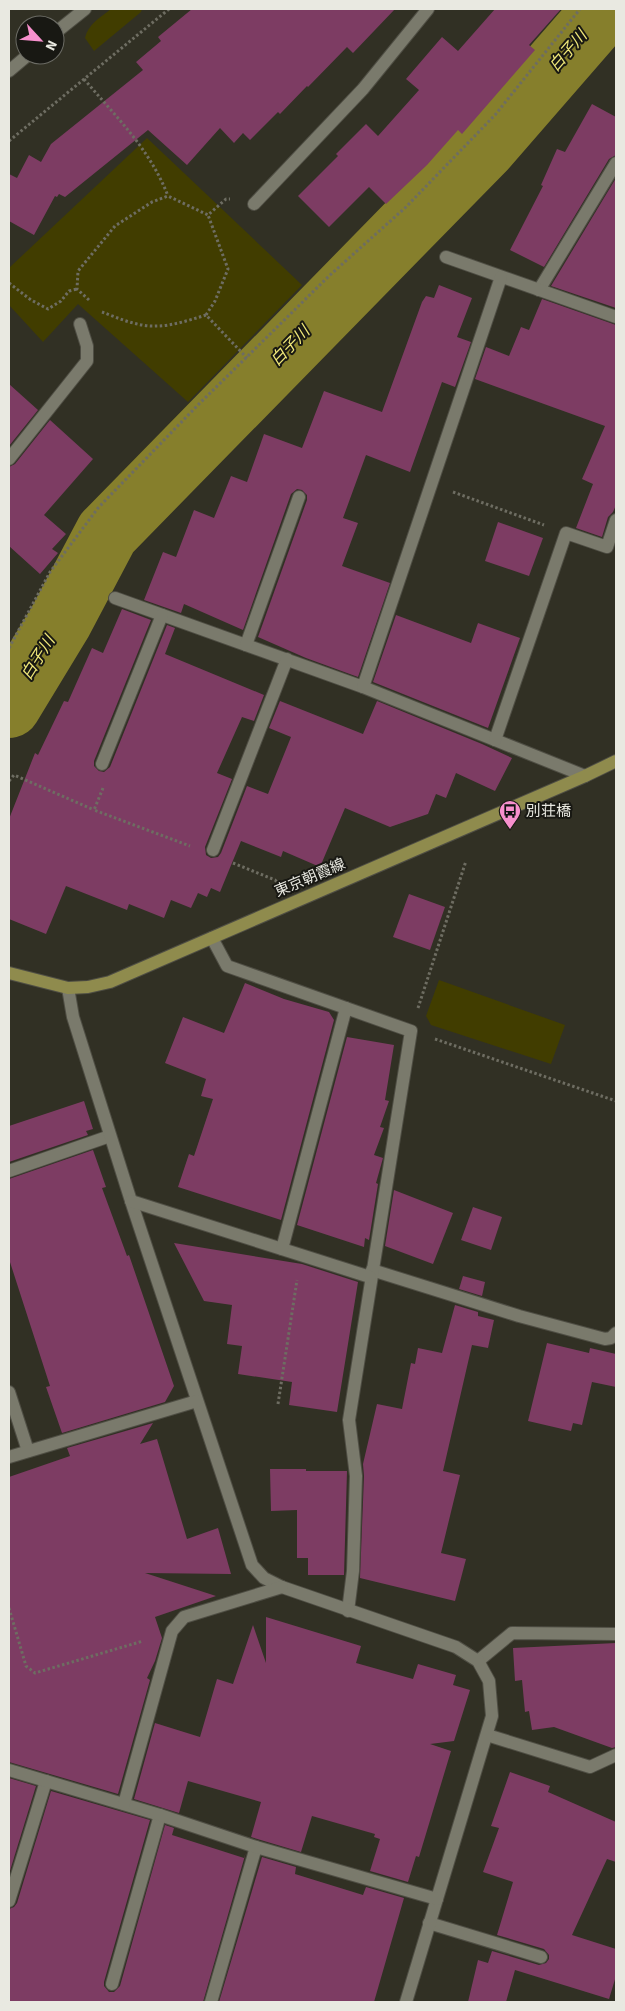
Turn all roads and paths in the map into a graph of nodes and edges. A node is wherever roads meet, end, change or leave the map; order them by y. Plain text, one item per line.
1 (85, 9) edge
2 (169, 9) edge
3 (428, 9) edge
4 (580, 9) edge
5 (65, 25) edge
6 (84, 79) junction
7 (9, 142) edge
8 (616, 163) edge
9 (168, 196) junction
10 (254, 204) joint
11 (208, 215) junction
12 (446, 257) dead end
13 (501, 277) junction
14 (9, 283) edge
15 (77, 289) junction
16 (538, 290) junction
17 (95, 306) junction
18 (206, 315) junction
19 (616, 317) edge
20 (80, 324) joint
21 (247, 358) junction
22 (9, 459) edge
23 (432, 484) junction
24 (299, 497) dead end
25 (616, 520) edge
26 (566, 533) junction
27 (115, 598) dead end
28 (162, 615) junction
29 (246, 645) junction
30 (9, 648) edge
31 (287, 660) junction
32 (363, 687) junction
33 (494, 740) junction
34 (616, 761) edge
35 (102, 764) joint
36 (585, 776) junction
37 (9, 780) edge
38 (94, 810) junction
39 (212, 852) junction
40 (466, 861) dead end
41 (280, 885) dead end
42 (212, 938) junction
43 (9, 973) edge
44 (68, 988) junction
45 (346, 1008) junction
46 (410, 1031) junction
47 (616, 1100) edge
48 (110, 1136) junction
49 (9, 1171) edge
50 (131, 1201) junction
51 (282, 1249) junction
52 (301, 1255) junction
53 (371, 1274) junction
54 (616, 1333) edge
55 (9, 1392) edge
56 (197, 1401) junction
57 (278, 1404) dead end
58 (28, 1451) junction
59 (9, 1457) edge
60 (282, 1587) junction
61 (9, 1608) edge
62 (348, 1611) junction
63 (616, 1634) edge
64 (170, 1637) junction
65 (478, 1661) junction
66 (487, 1735) junction
67 (616, 1755) edge
68 (9, 1770) edge
69 (46, 1781) junction
70 (124, 1804) junction
71 (160, 1815) junction
72 (256, 1847) junction
73 (437, 1899) junction
74 (9, 1901) edge
75 (430, 1923) junction
76 (541, 1957) dead end
77 (112, 1984) dead end
78 (210, 2002) edge
79 (406, 2002) edge

1 - 5 street
2 - 6 path
3 - 10 street
4 - 21 path
6 - 7 path
6 - 9 path
8 - 16 street
9 - 11 path
9 - 15 path
10 - 11 path
11 - 18 path
12 - 13 street
13 - 16 street
13 - 23 street
14 - 15 path
15 - 17 path
16 - 19 street
17 - 18 path
17 - 20 path
18 - 21 path
20 - 22 street
21 - 30 path
23 - 26 path
23 - 32 street
24 - 29 street
25 - 26 street
26 - 33 street
27 - 28 street
28 - 29 street
28 - 35 street
29 - 31 street
31 - 32 street
31 - 39 street
32 - 33 street
33 - 36 street
34 - 36 main road, 東京朝霞線
35 - 38 path
36 - 42 main road, 東京朝霞線
37 - 38 path
38 - 39 path
39 - 41 path
40 - 46 path
42 - 44 main road, 東京朝霞線
42 - 45 street
43 - 44 main road, 東京朝霞線
44 - 48 street
45 - 46 street
45 - 51 street
46 - 47 path
46 - 53 street
48 - 49 street
48 - 50 street
50 - 51 street
50 - 56 street
51 - 52 street
52 - 53 street
52 - 57 path
53 - 54 street
53 - 62 street
55 - 58 street
56 - 58 street
56 - 60 street
58 - 59 street
60 - 62 street
60 - 64 street
61 - 64 path
62 - 65 street
63 - 65 street
64 - 70 street
65 - 66 street
66 - 67 street
66 - 73 street
68 - 69 street
69 - 70 street
69 - 74 street
70 - 71 street
71 - 72 street
71 - 77 street
72 - 73 street
72 - 78 street
73 - 75 street
75 - 76 street
75 - 79 street

